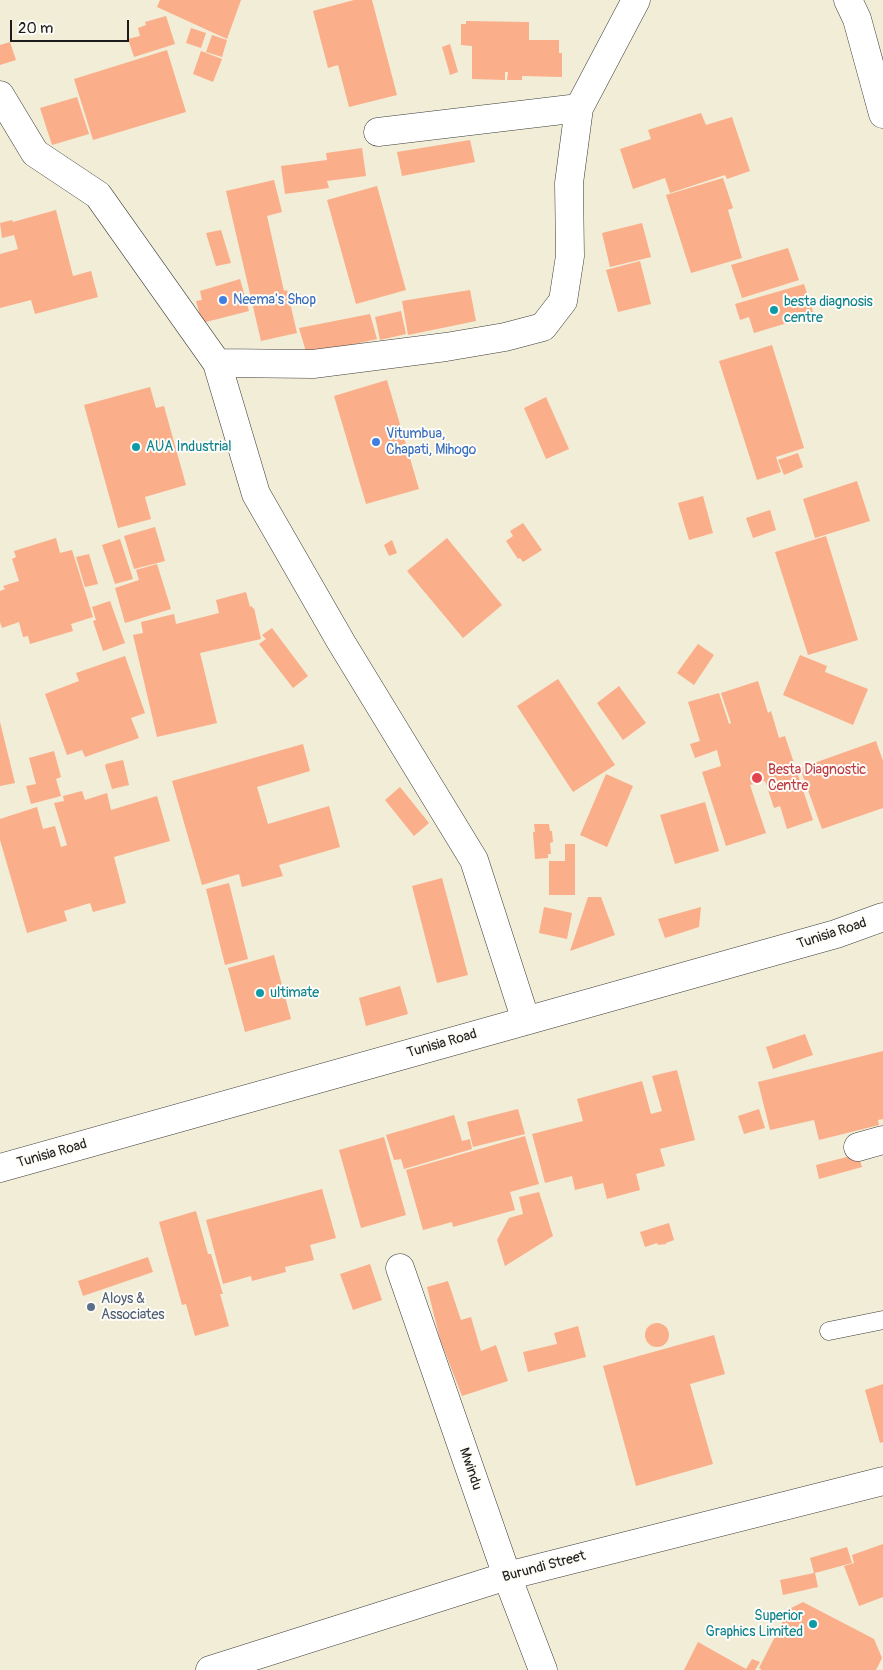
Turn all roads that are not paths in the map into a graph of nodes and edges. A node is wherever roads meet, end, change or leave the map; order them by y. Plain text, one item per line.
1 (636, 0) edge
2 (848, 0) edge
3 (0, 95) edge
4 (579, 108) junction
5 (883, 114) edge
6 (378, 132) dead end
7 (217, 363) junction
8 (883, 917) edge
9 (526, 1021) junction
10 (0, 1168) edge
11 (400, 1268) dead end
12 (883, 1320) edge
13 (829, 1331) dead end
14 (883, 1481) edge
15 (507, 1576) junction
16 (210, 1670) edge
17 (543, 1670) edge

1 - 4 street
2 - 5 street
3 - 7 street
4 - 6 street
4 - 7 street
7 - 9 street
8 - 9 street, Tunisia Road
9 - 10 street, Tunisia Road
11 - 15 street, Mwindu
12 - 13 lane
14 - 15 street, Burundi Street
15 - 16 street, Burundi Street
15 - 17 street, Mwindu

